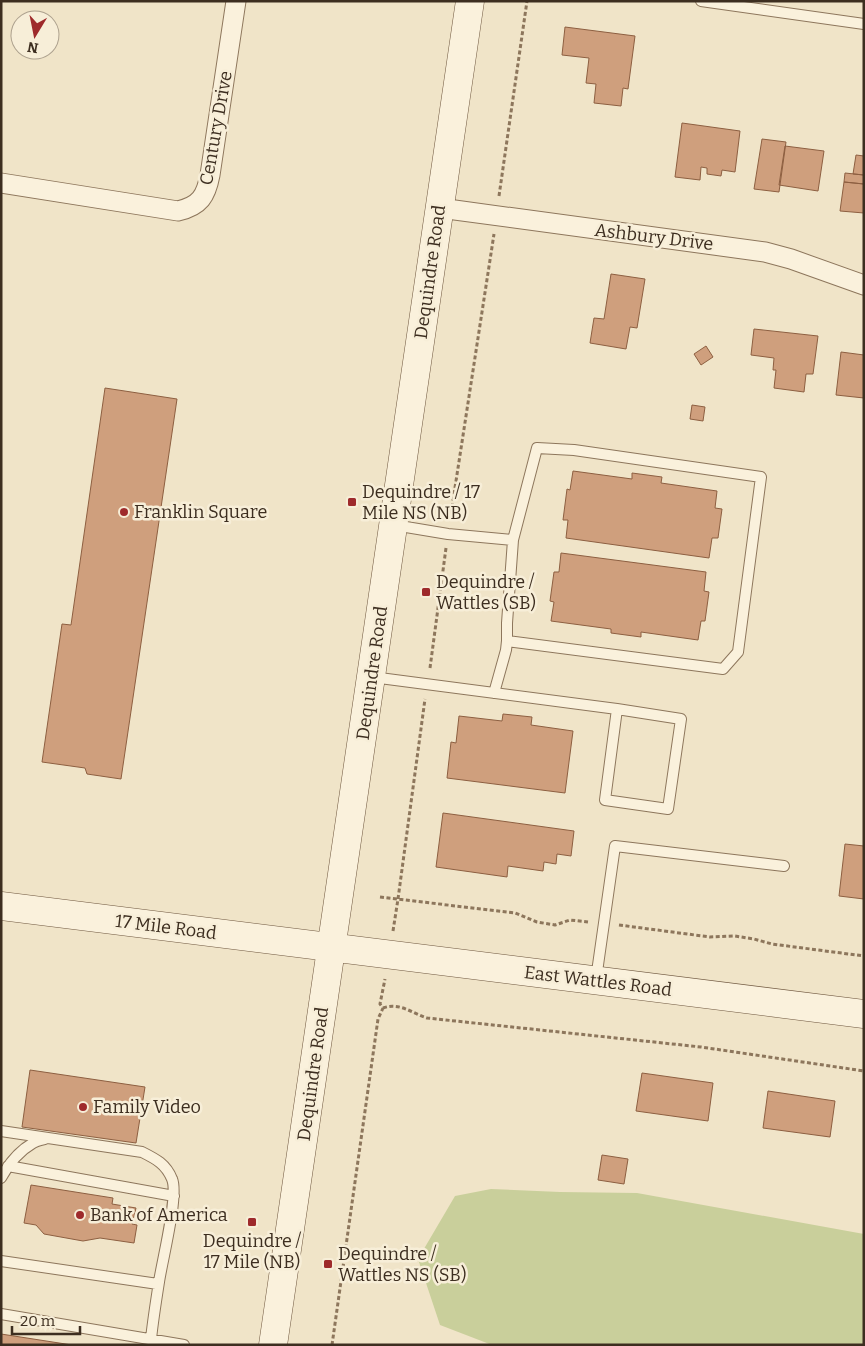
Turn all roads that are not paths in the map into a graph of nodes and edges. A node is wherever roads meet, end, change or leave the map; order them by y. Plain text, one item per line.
1 (236, 1) edge
2 (470, 1) edge
3 (701, 1) edge
4 (724, 3) edge
5 (864, 24) edge
6 (1, 183) edge
7 (440, 208) junction
8 (864, 285) edge
9 (393, 525) junction
10 (513, 540) junction
11 (507, 641) junction
12 (371, 676) junction
13 (494, 693) junction
14 (617, 709) junction
15 (784, 866) dead end
16 (1, 906) edge
17 (332, 947) junction
18 (596, 980) junction
19 (864, 1014) edge
20 (1, 1131) edge
21 (48, 1138) junction
22 (8, 1166) junction
23 (1, 1178) edge
24 (174, 1196) junction
25 (1, 1262) edge
26 (158, 1284) junction
27 (1, 1314) edge
28 (150, 1339) junction
29 (137, 1341) edge
30 (184, 1345) edge
31 (272, 1345) edge

1 - 6 street, Century Drive
2 - 7 main road, Dequindre Road
3 - 4 lane
4 - 5 lane
7 - 8 street, Ashbury Drive
7 - 9 main road, Dequindre Road
9 - 10 lane
9 - 12 main road, Dequindre Road
10 - 11 lane
10 - 11 lane
11 - 13 lane
12 - 13 lane
12 - 17 main road, Dequindre Road
13 - 14 lane
14 - 14 lane
15 - 18 lane
16 - 17 main road, 17 Mile Road
17 - 18 main road, East Wattles Road
17 - 31 main road, Dequindre Road
18 - 19 main road, East Wattles Road
20 - 21 lane
21 - 22 lane
21 - 24 lane
22 - 23 lane
22 - 24 lane
24 - 26 lane
25 - 26 lane
26 - 28 lane
27 - 29 lane
28 - 29 lane
28 - 30 lane

